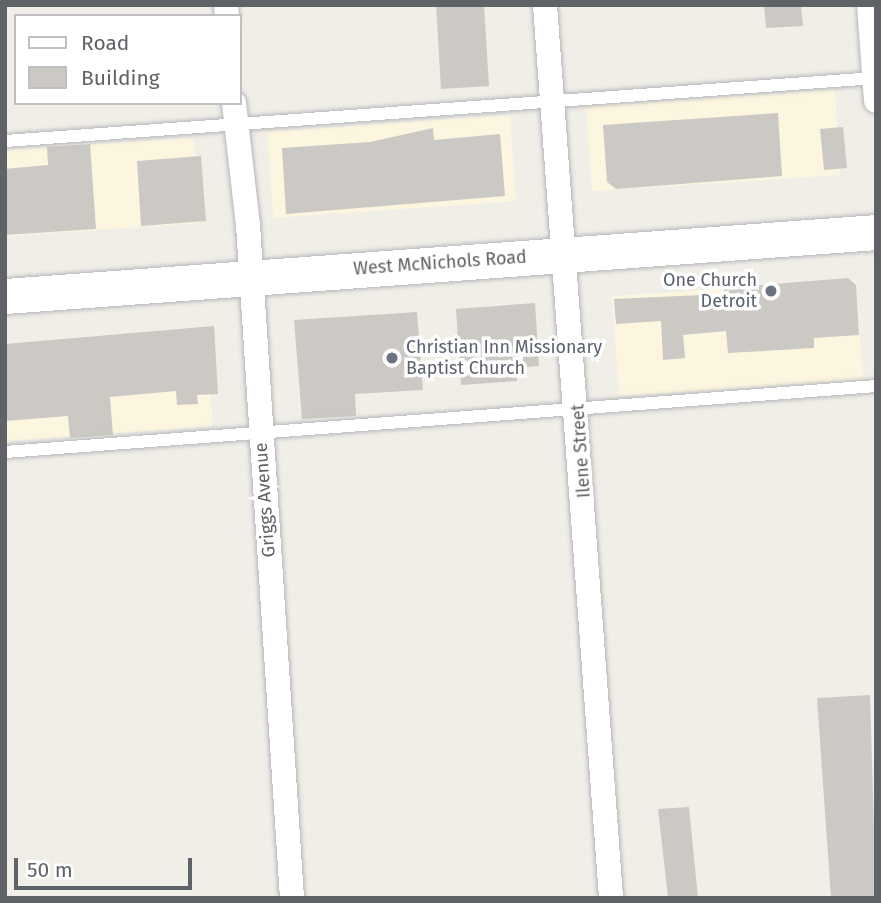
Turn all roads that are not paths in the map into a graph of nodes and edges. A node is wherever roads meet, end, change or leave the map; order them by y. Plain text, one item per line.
1 (545, 5) edge
2 (869, 5) edge
3 (875, 86) edge
4 (553, 101) junction
5 (235, 114) edge
6 (5, 141) edge
7 (876, 232) edge
8 (567, 253) junction
9 (250, 277) junction
10 (5, 296) edge
11 (876, 386) edge
12 (579, 408) junction
13 (260, 430) junction
14 (5, 452) edge
15 (292, 898) edge
16 (611, 898) edge

1 - 4 street, Ilene Street
2 - 3 street
3 - 4 lane
4 - 5 lane
4 - 8 street, Ilene Street
5 - 6 lane
5 - 9 street, Griggs Avenue
7 - 8 main road, West McNichols Road
8 - 9 main road, West McNichols Road
8 - 12 street, Ilene Street
9 - 10 main road, West McNichols Road
9 - 13 street, Griggs Avenue
11 - 12 lane
12 - 13 lane
12 - 16 street, Ilene Street
13 - 14 lane
13 - 15 street, Griggs Avenue

